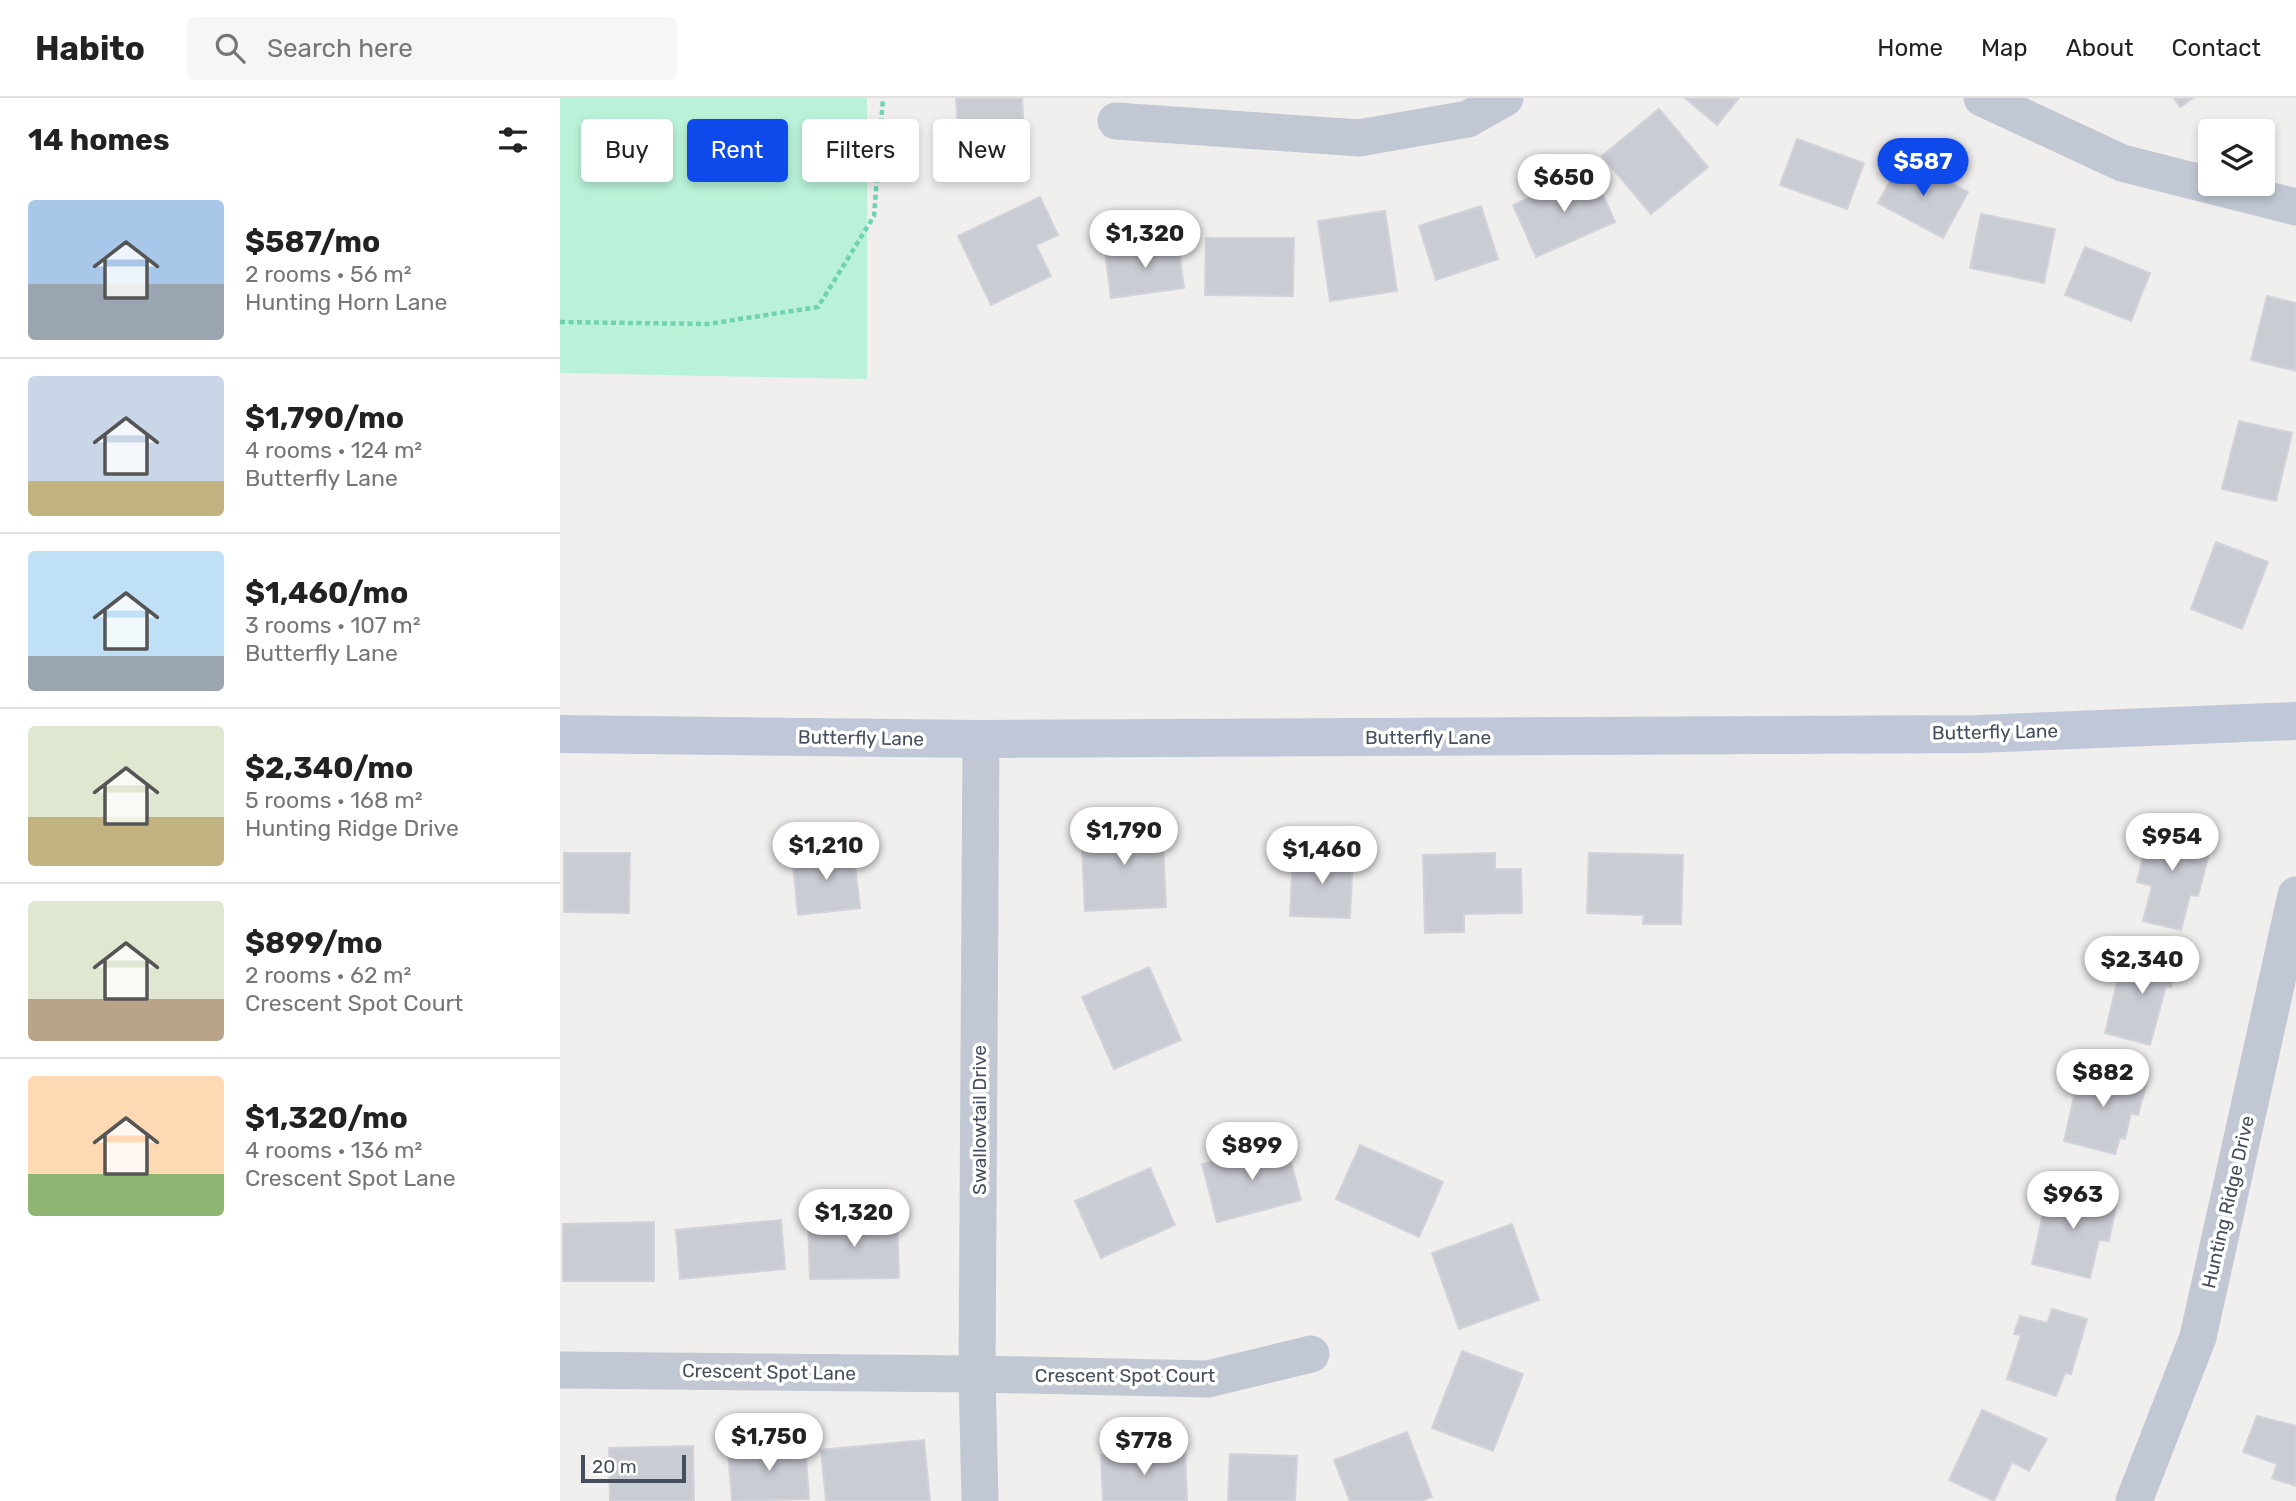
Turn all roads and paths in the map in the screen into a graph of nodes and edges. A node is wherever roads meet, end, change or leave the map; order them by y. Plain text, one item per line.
1 (883, 98) edge
2 (1505, 98) edge
3 (1982, 98) edge
4 (1116, 121) dead end
5 (2296, 207) edge
6 (560, 322) edge
7 (2296, 721) edge
8 (560, 734) edge
9 (981, 739) junction
10 (2296, 895) edge
11 (1311, 1354) dead end
12 (560, 1370) edge
13 (977, 1374) junction
14 (980, 1501) edge
15 (2134, 1501) edge

1 - 6 path
2 - 4 street
3 - 5 street
7 - 9 street, Butterfly Lane
8 - 9 street, Butterfly Lane
9 - 13 street, Swallowtail Drive
10 - 15 street, Hunting Ridge Drive
11 - 13 street, Crescent Spot Court
12 - 13 street, Crescent Spot Lane
13 - 14 street, Swallowtail Drive

